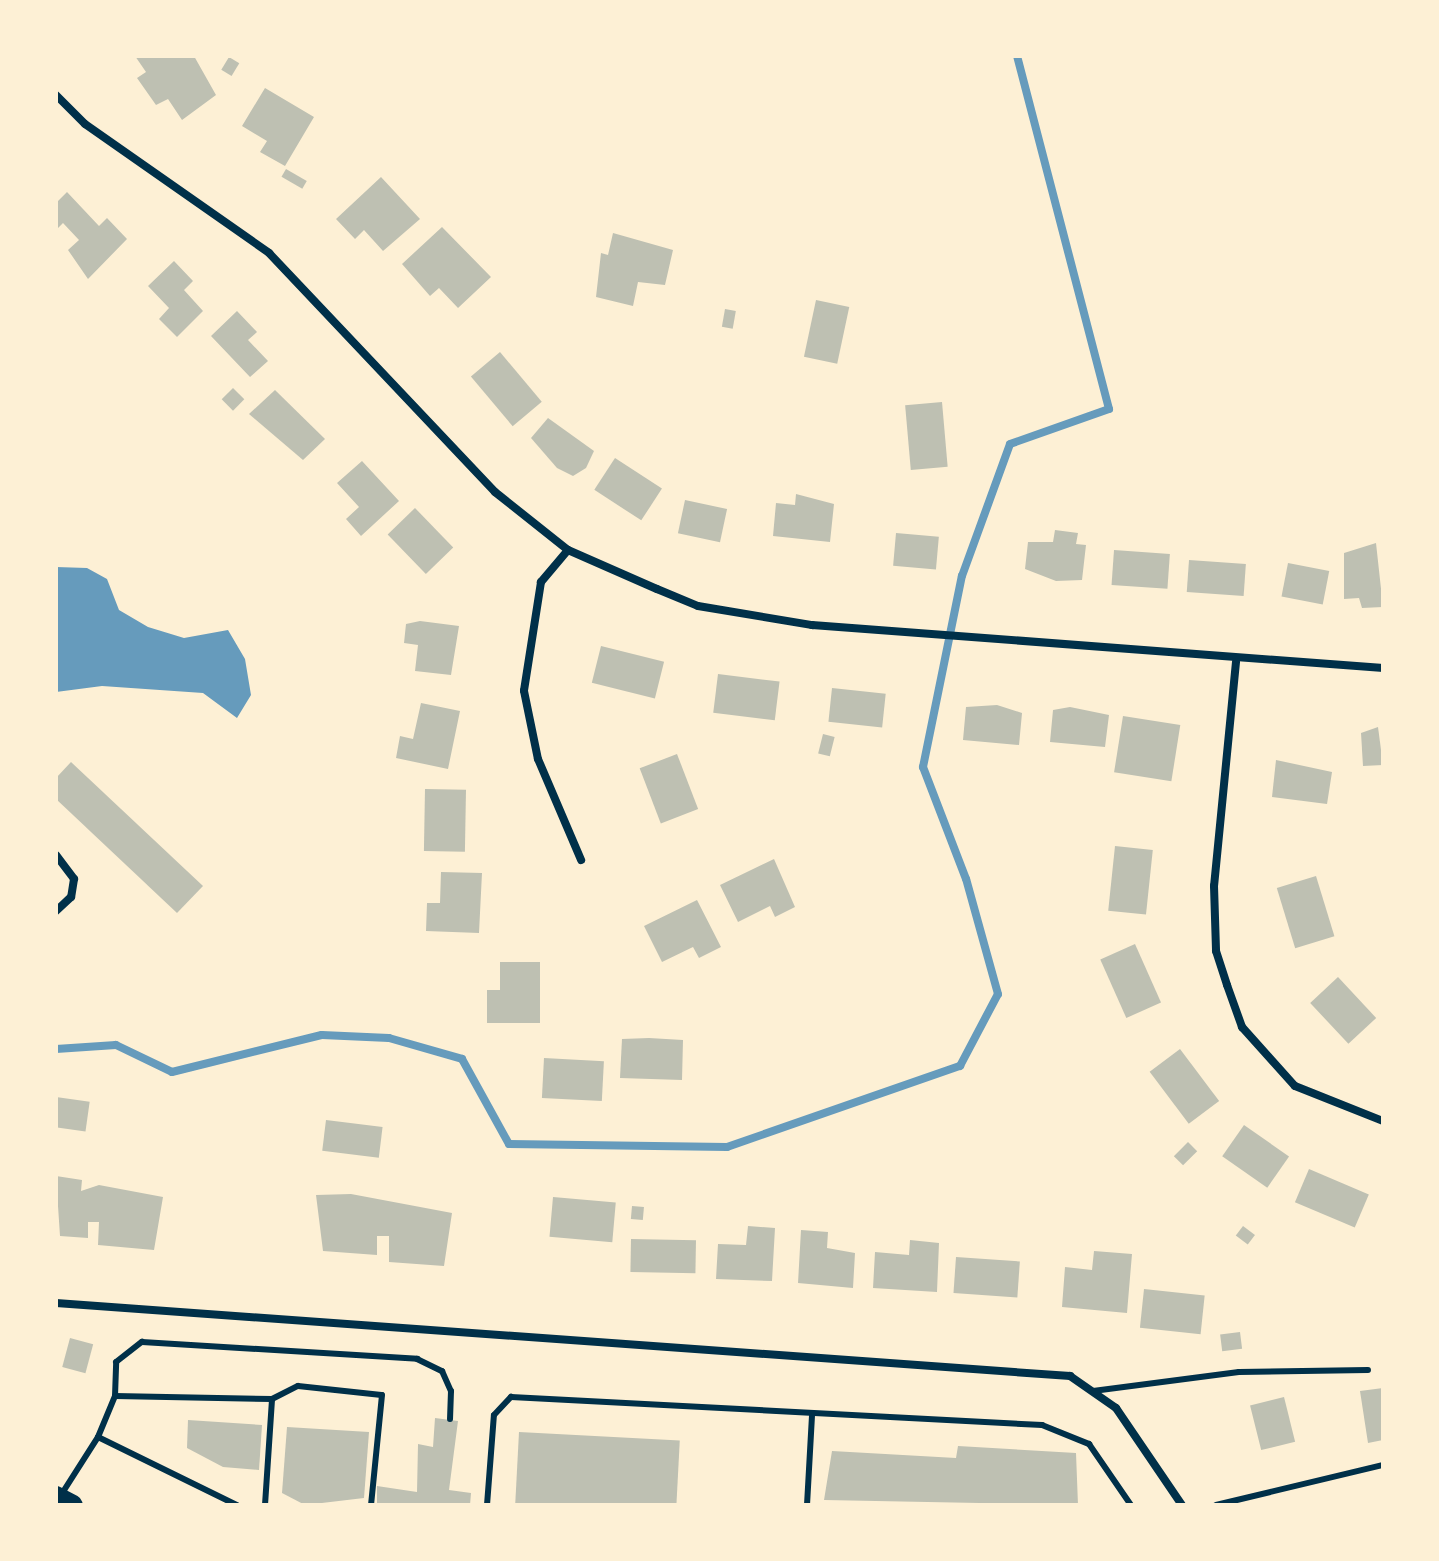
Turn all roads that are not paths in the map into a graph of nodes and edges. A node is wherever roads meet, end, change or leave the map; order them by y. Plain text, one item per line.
1 (56, 97) edge
2 (568, 550) junction
3 (1236, 662) junction
4 (1383, 668) edge
5 (56, 855) edge
6 (581, 860) dead end
7 (56, 911) edge
8 (1383, 1121) edge
9 (56, 1303) edge
10 (1368, 1370) dead end
11 (1093, 1391) junction
12 (115, 1396) junction
13 (272, 1399) junction
14 (812, 1416) junction
15 (450, 1419) dead end
16 (98, 1437) junction
17 (1383, 1465) edge
18 (63, 1500) edge
19 (237, 1505) edge
20 (265, 1505) edge
21 (371, 1505) edge
22 (487, 1505) edge
23 (807, 1505) edge
24 (1131, 1505) edge
25 (1182, 1505) edge
26 (1216, 1505) edge

1 - 2 street
2 - 3 street
2 - 6 street
3 - 4 street
3 - 8 street
5 - 7 street
9 - 11 street
10 - 11 lane
11 - 25 street
12 - 13 lane
12 - 15 lane
12 - 16 lane
13 - 20 lane
13 - 21 lane
14 - 22 lane
14 - 23 lane
14 - 24 lane
16 - 18 lane
16 - 19 lane
17 - 26 lane

